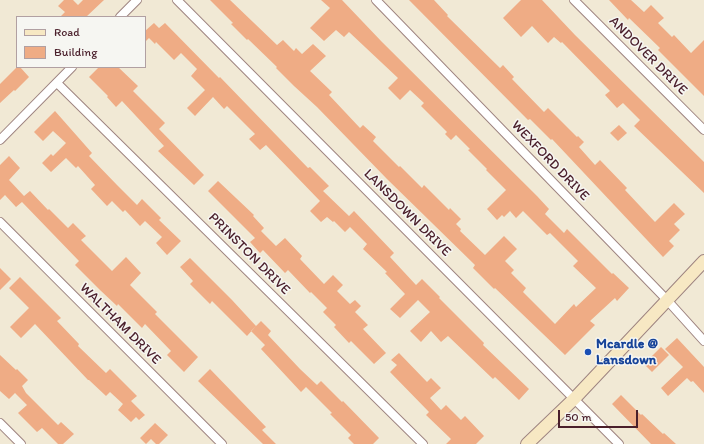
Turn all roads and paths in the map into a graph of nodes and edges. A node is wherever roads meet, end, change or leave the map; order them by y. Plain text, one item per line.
1 (137, 0) edge
2 (177, 0) edge
3 (376, 0) edge
4 (574, 0) edge
5 (121, 16) edge
6 (71, 68) edge
7 (57, 83) junction
8 (704, 130) edge
9 (0, 140) edge
10 (0, 222) edge
11 (704, 261) edge
12 (667, 300) junction
13 (704, 341) edge
14 (574, 399) junction
15 (0, 423) edge
16 (21, 444) edge
17 (222, 444) edge
18 (423, 444) edge
19 (527, 444) edge
20 (619, 444) edge

1 - 5 street
2 - 14 street, LANSDOWN DRIVE
3 - 12 street, WEXFORD DRIVE
4 - 8 street, ANDOVER DRIVE
6 - 7 street
7 - 9 street
7 - 18 street, PRINSTON DRIVE
10 - 17 street, WALTHAM DRIVE
11 - 12 main road
12 - 13 street, WEXFORD DRIVE
12 - 14 main road
14 - 19 main road
14 - 20 street, LANSDOWN DRIVE
15 - 16 street

